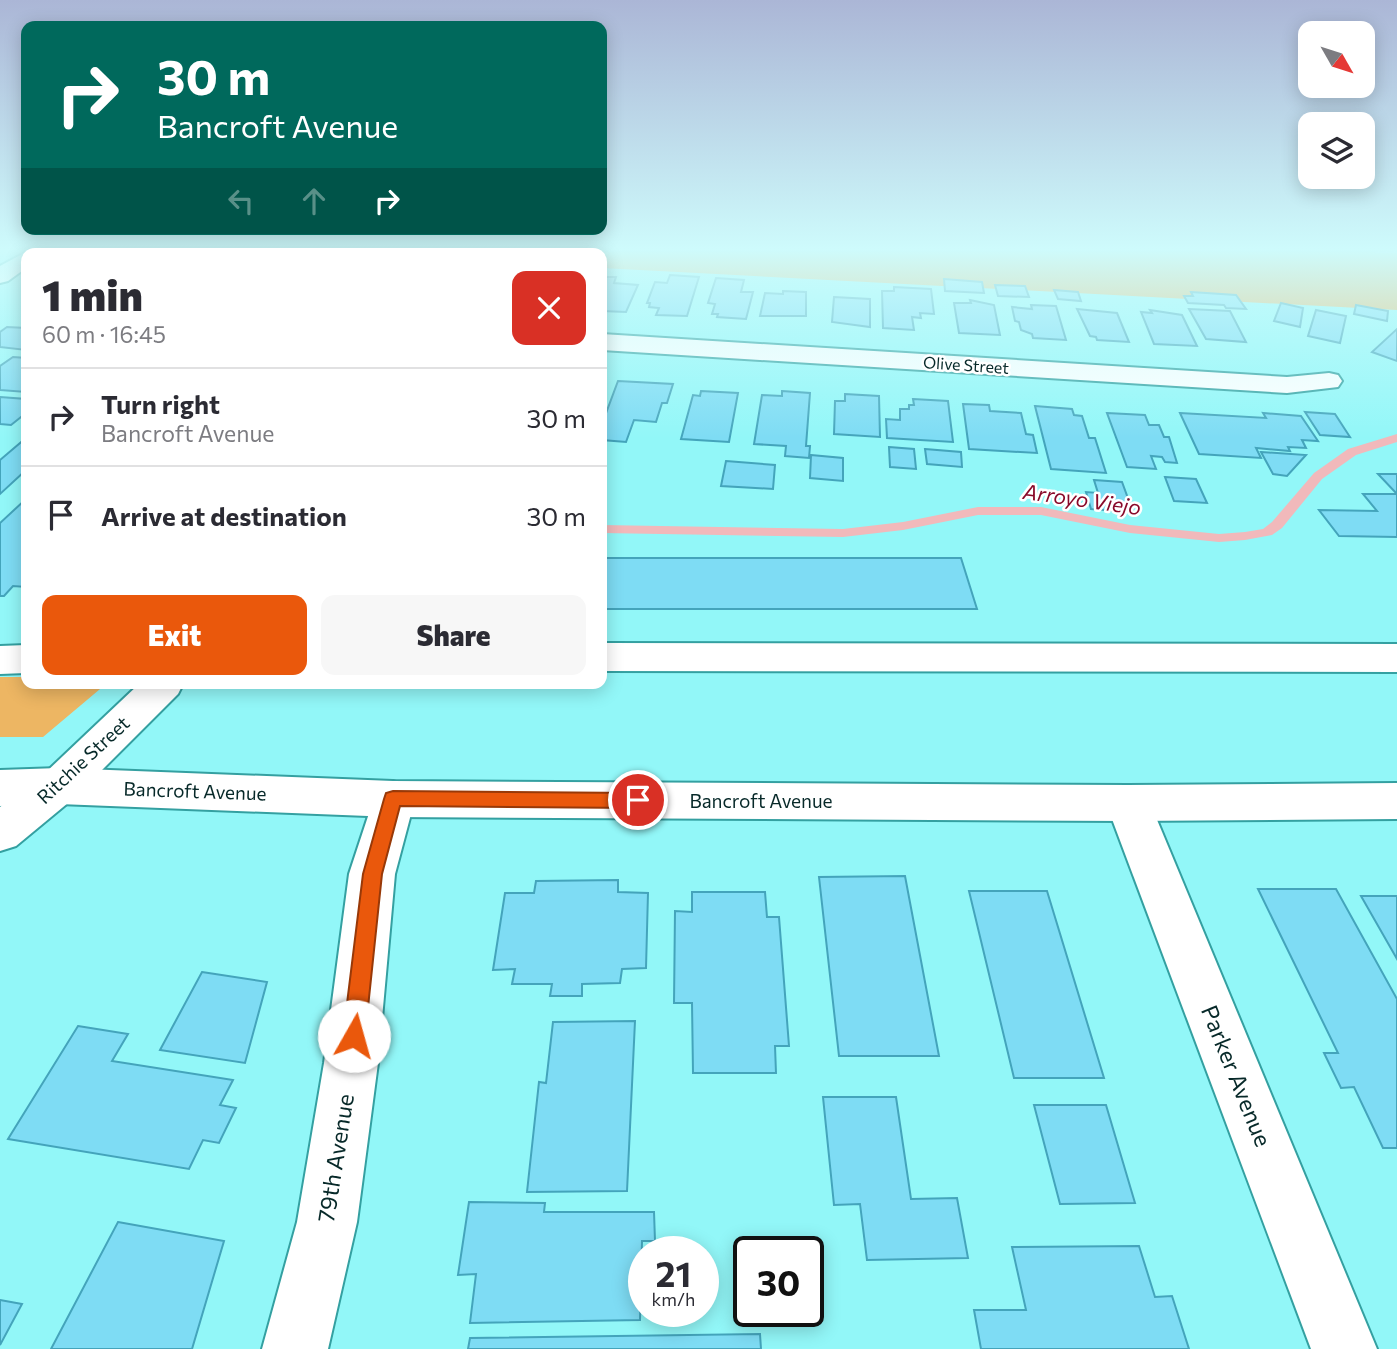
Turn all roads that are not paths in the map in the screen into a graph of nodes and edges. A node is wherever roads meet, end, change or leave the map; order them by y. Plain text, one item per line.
1 (607, 342) edge
2 (1329, 381) dead end
3 (607, 657) edge
4 (1397, 658) edge
5 (21, 659) edge
6 (0, 660) edge
7 (159, 689) edge
8 (59, 786) junction
9 (0, 788) edge
10 (393, 799) junction
11 (1397, 801) edge
12 (1128, 803) junction
13 (0, 832) edge
14 (295, 1349) edge
15 (1344, 1349) edge

1 - 2 street, Olive Street
3 - 4 street
5 - 6 street
7 - 8 street, Ritchie Street
8 - 9 street, Bancroft Avenue
8 - 10 street, Bancroft Avenue
8 - 13 street, Ritchie Street
10 - 12 street, Bancroft Avenue
10 - 14 street, 79th Avenue
11 - 12 street, Bancroft Avenue
12 - 15 street, Parker Avenue

